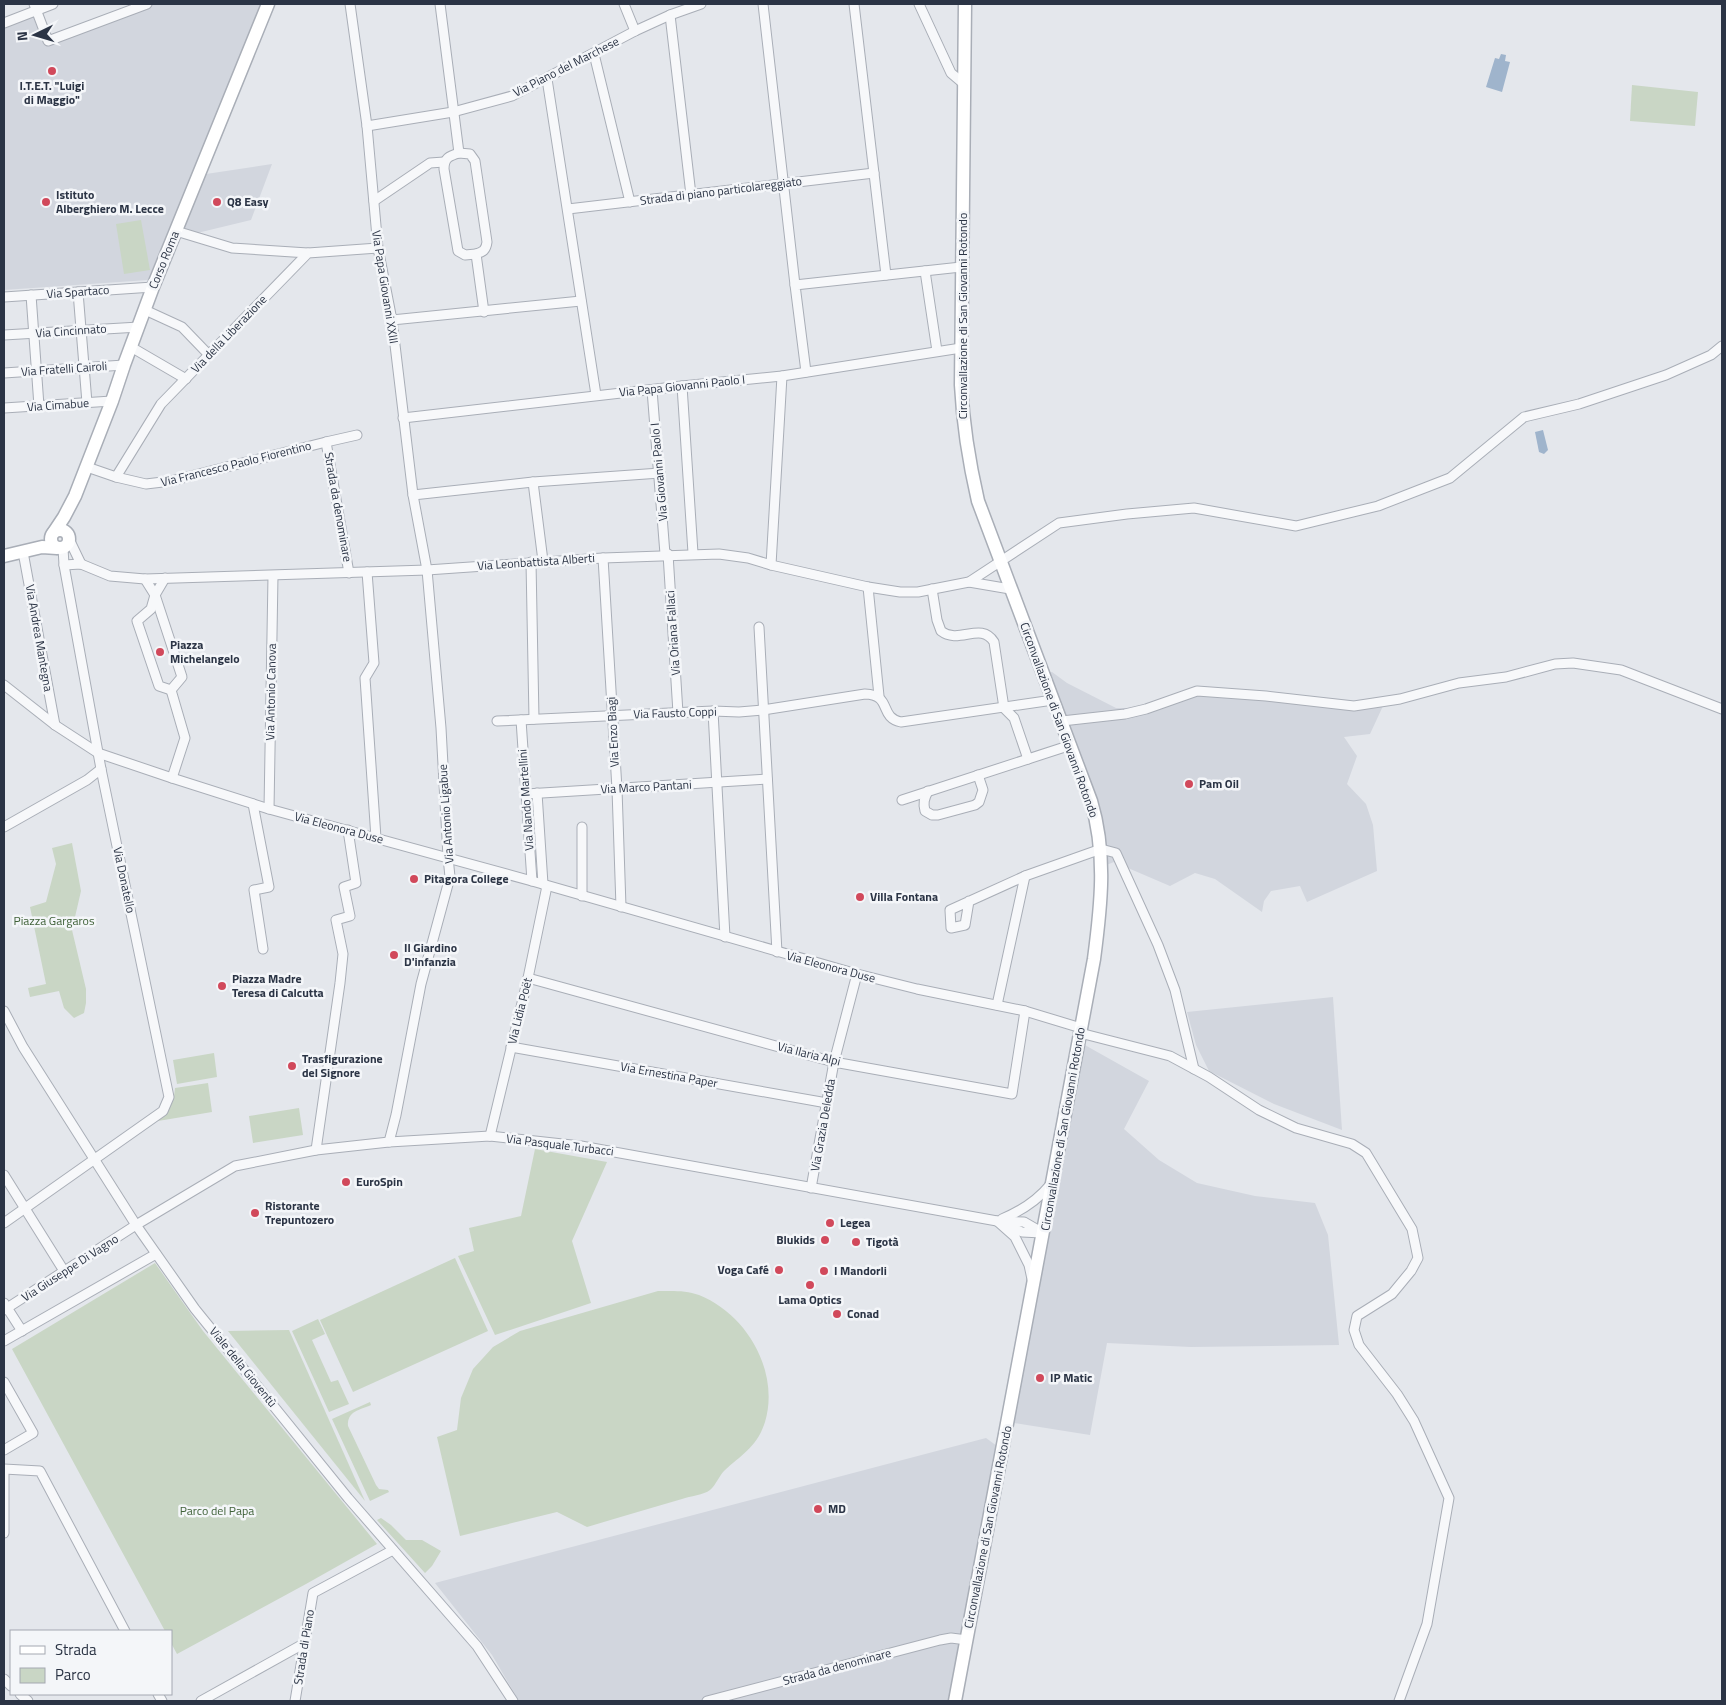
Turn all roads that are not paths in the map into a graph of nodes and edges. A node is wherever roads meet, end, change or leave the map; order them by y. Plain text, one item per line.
1 (53, 4) edge
2 (144, 4) edge
3 (268, 4) edge
4 (350, 4) edge
5 (440, 4) edge
6 (624, 4) edge
7 (701, 4) edge
8 (762, 4) edge
9 (854, 4) edge
10 (920, 4) edge
11 (964, 4) edge
12 (35, 7) edge
13 (670, 15) junction
14 (4, 23) edge
15 (635, 31) junction
16 (594, 54) junction
17 (547, 79) junction
18 (964, 84) junction
19 (453, 112) junction
20 (367, 126) junction
21 (459, 153) junction
22 (444, 162) junction
23 (874, 173) junction
24 (784, 183) junction
25 (691, 195) junction
26 (374, 202) junction
27 (630, 202) junction
28 (568, 209) junction
29 (176, 231) junction
30 (378, 248) junction
31 (308, 253) junction
32 (476, 254) junction
33 (961, 267) junction
34 (925, 271) junction
35 (886, 275) junction
36 (795, 285) junction
37 (153, 287) junction
38 (78, 292) junction
39 (31, 295) junction
40 (4, 297) edge
41 (581, 301) junction
42 (145, 310) junction
43 (484, 312) junction
44 (392, 320) junction
45 (139, 326) junction
46 (80, 330) junction
47 (34, 334) junction
48 (4, 335) edge
49 (1722, 346) edge
50 (131, 347) junction
51 (961, 348) junction
52 (937, 351) junction
53 (210, 355) junction
54 (124, 365) junction
55 (84, 368) junction
56 (37, 371) junction
57 (806, 372) junction
58 (4, 374) edge
59 (782, 376) junction
60 (186, 378) junction
61 (682, 386) junction
62 (652, 390) junction
63 (596, 395) junction
64 (112, 401) junction
65 (87, 403) junction
66 (39, 406) junction
67 (4, 408) edge
68 (403, 418) junction
69 (357, 436) dead end
70 (326, 442) junction
71 (87, 467) junction
72 (660, 473) junction
73 (116, 477) junction
74 (533, 482) junction
75 (413, 495) junction
76 (62, 540) junction
77 (23, 552) junction
78 (693, 553) junction
79 (666, 554) junction
80 (4, 556) edge
81 (602, 558) junction
82 (543, 561) junction
83 (531, 562) junction
84 (1000, 562) junction
85 (81, 564) junction
86 (64, 565) junction
87 (771, 565) junction
88 (426, 570) junction
89 (368, 572) junction
90 (349, 573) junction
91 (273, 576) junction
92 (165, 578) junction
93 (145, 579) junction
94 (969, 582) junction
95 (868, 587) junction
96 (932, 589) junction
97 (1010, 589) junction
98 (155, 595) junction
99 (759, 627) dead end
100 (4, 685) edge
101 (171, 690) junction
102 (879, 696) junction
103 (1053, 700) junction
104 (1004, 708) junction
105 (1722, 709) edge
106 (763, 710) junction
107 (713, 711) junction
108 (678, 713) junction
109 (612, 716) junction
110 (534, 719) junction
111 (521, 720) junction
112 (497, 721) dead end
113 (1062, 721) junction
114 (55, 725) junction
115 (1071, 745) junction
116 (98, 753) junction
117 (1028, 759) junction
118 (101, 769) junction
119 (978, 775) junction
120 (172, 778) junction
121 (767, 779) junction
122 (718, 783) junction
123 (617, 789) junction
124 (928, 791) junction
125 (536, 793) junction
126 (526, 794) junction
127 (902, 800) dead end
128 (253, 804) junction
129 (269, 808) junction
130 (4, 827) edge
131 (582, 827) dead end
132 (348, 830) junction
133 (376, 838) junction
134 (1101, 849) junction
135 (448, 857) junction
136 (1025, 876) junction
137 (532, 881) junction
138 (545, 885) junction
139 (582, 896) junction
140 (969, 901) dead end
141 (621, 907) junction
142 (725, 937) junction
143 (263, 949) dead end
144 (777, 952) junction
145 (857, 974) junction
146 (528, 978) junction
147 (997, 1005) junction
148 (4, 1011) edge
149 (1024, 1011) junction
150 (1081, 1031) junction
151 (511, 1047) junction
152 (834, 1062) junction
153 (1194, 1069) junction
154 (827, 1103) junction
155 (490, 1136) junction
156 (388, 1142) junction
157 (316, 1150) junction
158 (95, 1160) junction
159 (4, 1175) edge
160 (1053, 1182) junction
161 (812, 1188) junction
162 (25, 1210) junction
163 (997, 1221) junction
164 (4, 1223) edge
165 (136, 1225) junction
166 (1043, 1232) junction
167 (156, 1254) junction
168 (64, 1272) junction
169 (1034, 1285) junction
170 (5, 1307) edge
171 (22, 1331) junction
172 (4, 1341) edge
173 (4, 1382) edge
174 (4, 1450) edge
175 (4, 1468) edge
176 (4, 1473) edge
177 (4, 1533) edge
178 (393, 1550) junction
179 (124, 1630) edge
180 (967, 1640) junction
181 (305, 1643) junction
182 (201, 1701) edge
183 (295, 1701) edge
184 (513, 1701) edge
185 (707, 1701) edge
186 (955, 1701) edge
187 (1398, 1701) edge

1 - 12 street
2 - 12 street
3 - 29 main road, Corso Roma
4 - 20 street, Via Papa Giovanni XXIII
5 - 19 street
6 - 15 street
7 - 13 street, Via Piano del Marchese
8 - 24 street
9 - 23 street
10 - 18 street
11 - 18 main road, Circonvallazione di San Giovanni Rotondo
12 - 14 street
13 - 15 street, Via Piano del Marchese
13 - 25 street
15 - 16 street, Via Piano del Marchese
16 - 17 street, Via Piano del Marchese
16 - 27 street
17 - 19 street, Via Piano del Marchese
17 - 28 street
18 - 33 main road, Circonvallazione di San Giovanni Rotondo
19 - 20 street, Via Piano del Marchese
19 - 21 street
20 - 26 street, Via Papa Giovanni XXIII
21 - 22 street
21 - 32 street
22 - 26 street
22 - 32 street
23 - 24 street, Strada di piano particolareggiato
23 - 35 street
24 - 25 street, Strada di piano particolareggiato
24 - 36 street
25 - 27 street, Strada di piano particolareggiato
26 - 30 street, Via Papa Giovanni XXIII
27 - 28 street, Strada di piano particolareggiato
28 - 41 street
29 - 31 street
29 - 37 main road, Corso Roma
30 - 31 street
30 - 44 street, Via Papa Giovanni XXIII
31 - 53 street, Via della Liberazione
32 - 43 street
33 - 34 street
33 - 51 main road, Circonvallazione di San Giovanni Rotondo
34 - 35 street
34 - 52 street
35 - 36 street
36 - 57 street
37 - 38 street, Via Spartaco
37 - 42 main road, Corso Roma
38 - 39 street, Via Spartaco
38 - 46 street
39 - 40 street, Via Spartaco
39 - 47 street
41 - 43 street
41 - 63 street
42 - 45 main road, Corso Roma
42 - 53 street
43 - 44 street
44 - 68 street, Via Papa Giovanni XXIII
45 - 46 street, Via Cincinnato
45 - 50 main road, Corso Roma
46 - 47 street, Via Cincinnato
46 - 55 street
47 - 48 street, Via Cincinnato
47 - 56 street
49 - 84 street, Via Leonbattista Alberti
50 - 54 main road, Corso Roma
50 - 60 street
51 - 52 street, Via Papa Giovanni Paolo I
51 - 84 main road, Circonvallazione di San Giovanni Rotondo
52 - 57 street, Via Papa Giovanni Paolo I
53 - 60 street, Via della Liberazione
54 - 55 street, Via Fratelli Cairoli
54 - 64 main road, Corso Roma
55 - 56 street, Via Fratelli Cairoli
55 - 65 street
56 - 58 street, Via Fratelli Cairoli
56 - 66 street
57 - 59 street, Via Papa Giovanni Paolo I
59 - 61 street, Via Papa Giovanni Paolo I
59 - 87 street
60 - 73 street, Via della Liberazione
61 - 62 street, Via Papa Giovanni Paolo I
61 - 78 street
62 - 63 street, Via Papa Giovanni Paolo I
62 - 72 street, Via Giovanni Paolo I
63 - 68 street, Via Papa Giovanni Paolo I
64 - 65 street, Via Cimabue
64 - 71 main road, Corso Roma
65 - 66 street, Via Cimabue
66 - 67 street, Via Cimabue
68 - 75 street, Via Papa Giovanni XXIII
69 - 70 street, Via Francesco Paolo Fiorentino
70 - 73 street, Via Francesco Paolo Fiorentino
70 - 90 street, Strada da denominare
71 - 73 street, Via Francesco Paolo Fiorentino
71 - 76 main road, Corso Roma
72 - 74 street
72 - 79 street, Via Giovanni Paolo I
74 - 75 street
74 - 82 street
75 - 88 street, Via Papa Giovanni XXIII
76 - 77 main road
76 - 85 street
76 - 86 street
77 - 80 main road
77 - 114 street, Via Andrea Mantegna
78 - 79 street, Via Leonbattista Alberti
78 - 87 street, Via Leonbattista Alberti
79 - 81 street, Via Leonbattista Alberti
79 - 108 street, Via Oriana Fallaci
81 - 82 street, Via Leonbattista Alberti
81 - 109 street, Via Enzo Biagi
82 - 83 street, Via Leonbattista Alberti
83 - 88 street, Via Leonbattista Alberti
83 - 110 street
84 - 94 street, Via Leonbattista Alberti
84 - 97 main road, Circonvallazione di San Giovanni Rotondo
85 - 86 street, Via Leonbattista Alberti
85 - 93 street, Via Leonbattista Alberti
86 - 116 street, Via Donatello
87 - 95 street, Via Leonbattista Alberti
88 - 89 street, Via Leonbattista Alberti
88 - 135 street, Via Antonio Ligabue
89 - 90 street, Via Leonbattista Alberti
89 - 133 street
90 - 91 street, Via Leonbattista Alberti
91 - 92 street, Via Leonbattista Alberti
91 - 129 street, Via Antonio Canova
92 - 93 street, Via Leonbattista Alberti
92 - 98 street
93 - 98 street
94 - 96 street, Via Leonbattista Alberti
94 - 97 street
95 - 96 street, Via Leonbattista Alberti
95 - 102 street
96 - 104 street
97 - 103 main road, Circonvallazione di San Giovanni Rotondo
98 - 101 street
98 - 101 street
99 - 106 street
100 - 114 street, Via Eleonora Duse
101 - 120 street
102 - 104 street
102 - 106 street, Via Fausto Coppi
103 - 104 street
103 - 113 main road, Circonvallazione di San Giovanni Rotondo
104 - 117 street
105 - 113 street
106 - 107 street, Via Fausto Coppi
106 - 121 street
107 - 108 street, Via Fausto Coppi
107 - 122 street
108 - 109 street, Via Fausto Coppi
109 - 110 street, Via Fausto Coppi
109 - 123 street, Via Enzo Biagi
110 - 111 street, Via Fausto Coppi
111 - 112 street, Via Fausto Coppi
111 - 126 street, Via Nando Martellini
113 - 115 main road, Circonvallazione di San Giovanni Rotondo
114 - 116 street, Via Eleonora Duse
115 - 117 street
115 - 134 main road, Circonvallazione di San Giovanni Rotondo
116 - 118 street, Via Donatello
116 - 120 street, Via Eleonora Duse
117 - 119 street
118 - 130 street
118 - 158 street, Via Donatello
119 - 124 street
119 - 124 street
120 - 128 street, Via Eleonora Duse
121 - 122 street, Via Marco Pantani
121 - 144 street
122 - 123 street, Via Marco Pantani
122 - 142 street
123 - 125 street, Via Marco Pantani
123 - 141 street, Via Enzo Biagi
124 - 127 street
125 - 126 street, Via Marco Pantani
125 - 138 street, Via Nando Martellini
126 - 137 street, Via Nando Martellini
128 - 129 street, Via Eleonora Duse
128 - 143 street
129 - 132 street, Via Eleonora Duse
131 - 139 street
132 - 133 street, Via Eleonora Duse
132 - 157 street
133 - 135 street, Via Eleonora Duse
134 - 136 street
134 - 150 main road, Circonvallazione di San Giovanni Rotondo
134 - 153 street
135 - 137 street, Via Eleonora Duse
135 - 156 street, Via Antonio Ligabue
136 - 140 street
136 - 147 street
137 - 138 street, Via Eleonora Duse
138 - 139 street, Via Eleonora Duse
138 - 146 street, Via Lidia Poët
139 - 141 street, Via Eleonora Duse
141 - 142 street, Via Eleonora Duse
142 - 144 street, Via Eleonora Duse
144 - 145 street, Via Eleonora Duse
145 - 147 street, Via Eleonora Duse
145 - 152 street, Via Grazia Deledda
146 - 151 street, Via Lidia Poët
146 - 152 street, Via Ilaria Alpi
147 - 149 street, Via Eleonora Duse
148 - 158 street, Viale della Gioventù
149 - 150 street, Via Eleonora Duse
149 - 152 street, Via Ilaria Alpi
150 - 153 street, Via Eleonora Duse
150 - 160 main road, Circonvallazione di San Giovanni Rotondo
151 - 154 street, Via Ernestina Paper
151 - 155 street, Via Lidia Poët
152 - 154 street, Via Grazia Deledda
153 - 187 street, Via Eleonora Duse
154 - 161 street, Via Grazia Deledda
155 - 156 street, Via Pasquale Turbacci
155 - 161 street, Via Pasquale Turbacci
156 - 157 street, Via Pasquale Turbacci
157 - 165 street, Via Pasquale Turbacci
158 - 162 street, Via Donatello
158 - 165 street, Viale della Gioventù
159 - 162 street
160 - 163 street
160 - 166 main road, Circonvallazione di San Giovanni Rotondo
161 - 163 street, Via Pasquale Turbacci
162 - 164 street, Via Donatello
162 - 168 street
163 - 166 street, Via Pasquale Turbacci
163 - 169 street
165 - 167 street, Viale della Gioventù
165 - 168 street, Via Giuseppe Di Vagno
166 - 169 main road, Circonvallazione di San Giovanni Rotondo
167 - 171 street
167 - 178 street, Viale della Gioventù
168 - 170 street, Via Giuseppe Di Vagno
169 - 180 main road, Circonvallazione di San Giovanni Rotondo
170 - 171 street
171 - 172 street
173 - 174 street
175 - 179 street
176 - 177 street
178 - 181 street, Strada di Piano
178 - 184 street, Viale della Gioventù
180 - 185 street, Strada da denominare
180 - 186 main road, Circonvallazione di San Giovanni Rotondo
181 - 182 street
181 - 183 street, Strada di Piano

